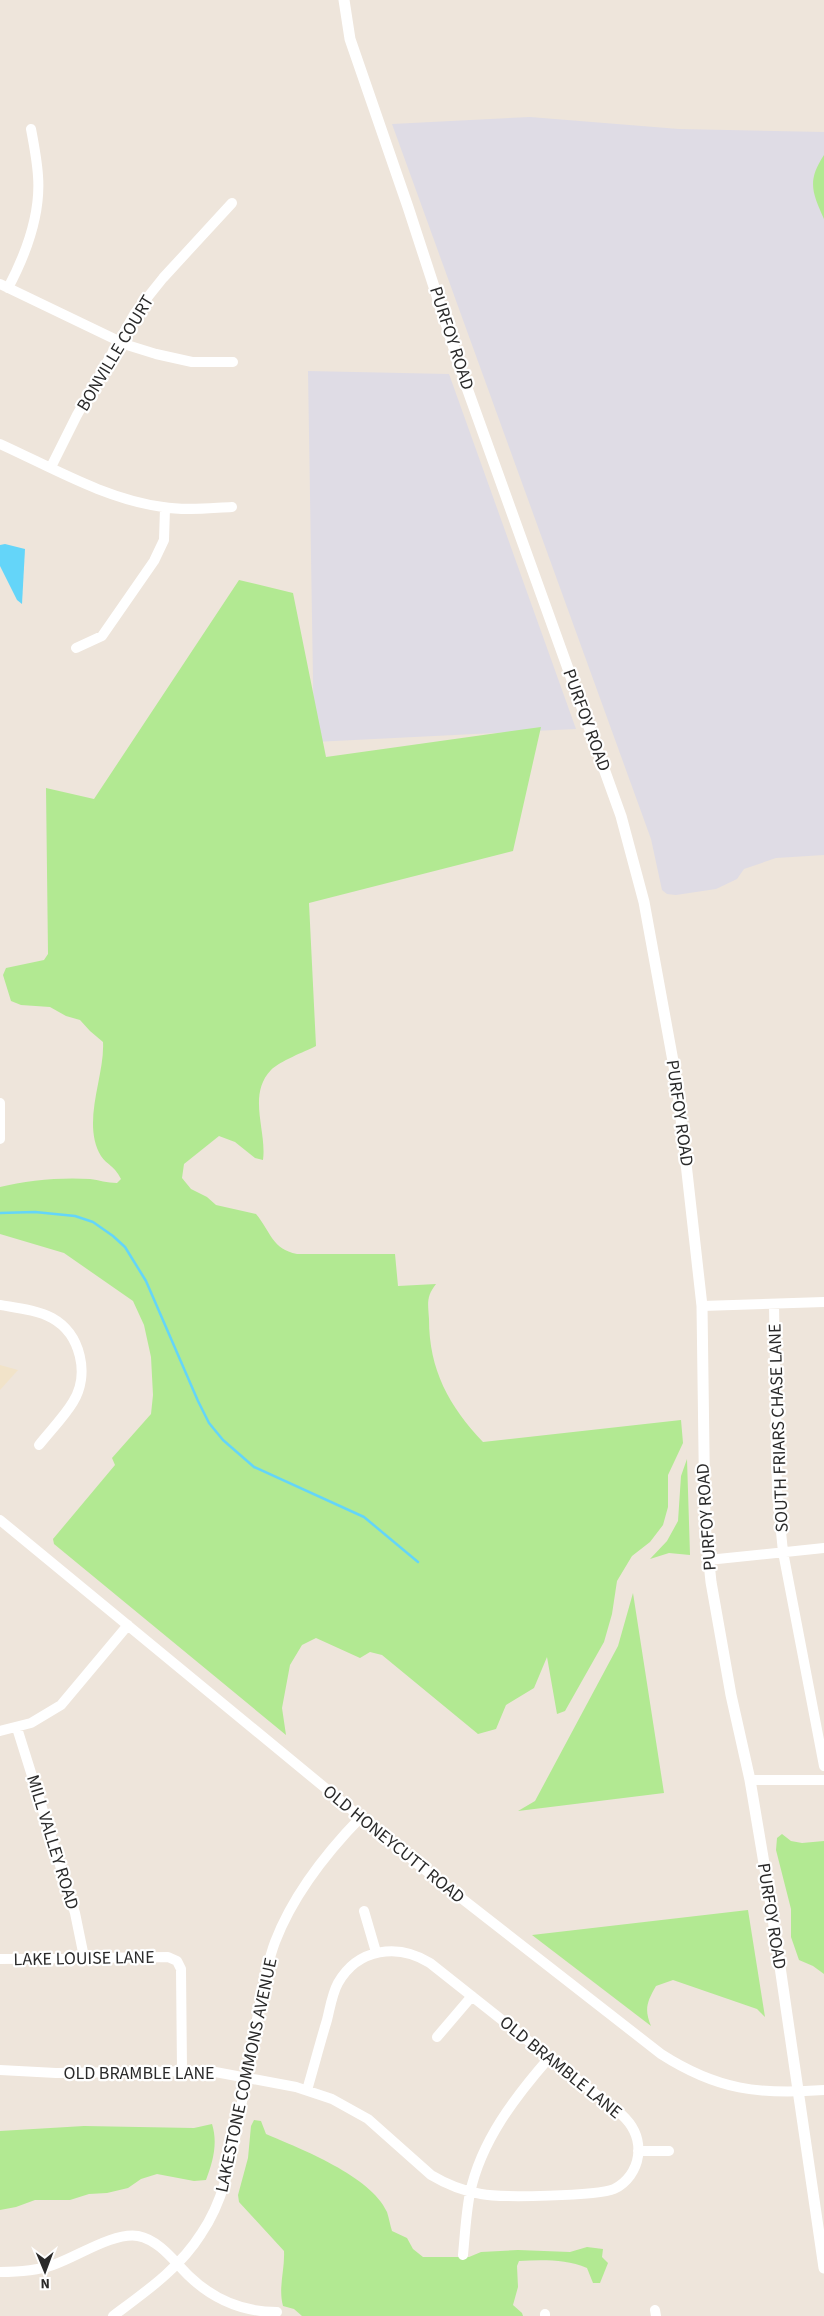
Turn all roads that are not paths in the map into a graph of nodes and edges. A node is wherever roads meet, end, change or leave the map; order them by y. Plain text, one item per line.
1 (344, 0) edge
2 (31, 129) dead end
3 (232, 203) dead end
4 (4, 286) edge
5 (120, 341) junction
6 (233, 362) dead end
7 (0, 444) edge
8 (51, 467) junction
9 (232, 507) dead end
10 (165, 508) junction
11 (76, 648) dead end
12 (0, 1103) edge
13 (0, 1139) edge
14 (824, 1302) edge
15 (774, 1304) junction
16 (0, 1305) edge
17 (702, 1306) junction
18 (39, 1445) dead end
19 (0, 1520) edge
20 (824, 1548) edge
21 (783, 1552) junction
22 (708, 1560) junction
23 (128, 1625) junction
24 (17, 1728) junction
25 (0, 1731) edge
26 (824, 1766) edge
27 (750, 1780) junction
28 (824, 1780) edge
29 (361, 1817) junction
30 (364, 1911) dead end
31 (376, 1952) junction
32 (84, 1958) junction
33 (0, 1959) edge
34 (472, 1996) junction
35 (437, 2037) dead end
36 (549, 2058) junction
37 (0, 2070) edge
38 (182, 2070) junction
39 (246, 2077) junction
40 (307, 2090) junction
41 (824, 2090) edge
42 (797, 2092) junction
43 (638, 2151) junction
44 (669, 2151) dead end
45 (470, 2192) junction
46 (463, 2255) dead end
47 (178, 2264) junction
48 (824, 2268) edge
49 (0, 2272) edge
50 (234, 2311) edge
51 (277, 2312) dead end
52 (113, 2316) edge

1 - 17 street, PURFOY ROAD
2 - 4 street
3 - 5 street, BONVILLE COURT
4 - 5 street
5 - 6 street
5 - 8 street, BONVILLE COURT
7 - 8 street
8 - 10 street
9 - 10 street
10 - 11 street
12 - 13 street
14 - 15 street
15 - 17 street
15 - 21 street, SOUTH FRIARS CHASE LANE
16 - 18 street
17 - 22 street, PURFOY ROAD
19 - 23 street, OLD HONEYCUTT ROAD
20 - 21 street
21 - 22 street
21 - 26 street, SOUTH FRIARS CHASE LANE
22 - 27 street, PURFOY ROAD
23 - 24 street
23 - 29 street, OLD HONEYCUTT ROAD
24 - 25 street
24 - 32 street, MILL VALLEY ROAD
27 - 28 street
27 - 42 street, PURFOY ROAD
29 - 39 street, LAKESTONE COMMONS AVENUE
29 - 42 street, OLD HONEYCUTT ROAD
30 - 31 street
31 - 34 street, OLD BRAMBLE LANE
31 - 40 street, OLD BRAMBLE LANE
32 - 33 street, LAKE LOUISE LANE
32 - 38 street, LAKE LOUISE LANE
34 - 35 street
34 - 36 street, OLD BRAMBLE LANE
36 - 43 street, OLD BRAMBLE LANE
36 - 45 street
37 - 38 street, OLD BRAMBLE LANE
38 - 39 street, OLD BRAMBLE LANE
39 - 40 street, OLD BRAMBLE LANE
39 - 47 street, LAKESTONE COMMONS AVENUE
40 - 45 street, OLD BRAMBLE LANE
41 - 42 street, OLD HONEYCUTT ROAD
42 - 48 street, PURFOY ROAD
43 - 44 street
43 - 45 street, OLD BRAMBLE LANE
45 - 46 street
47 - 49 street
47 - 50 street
47 - 52 street, LAKESTONE COMMONS AVENUE
50 - 51 street

